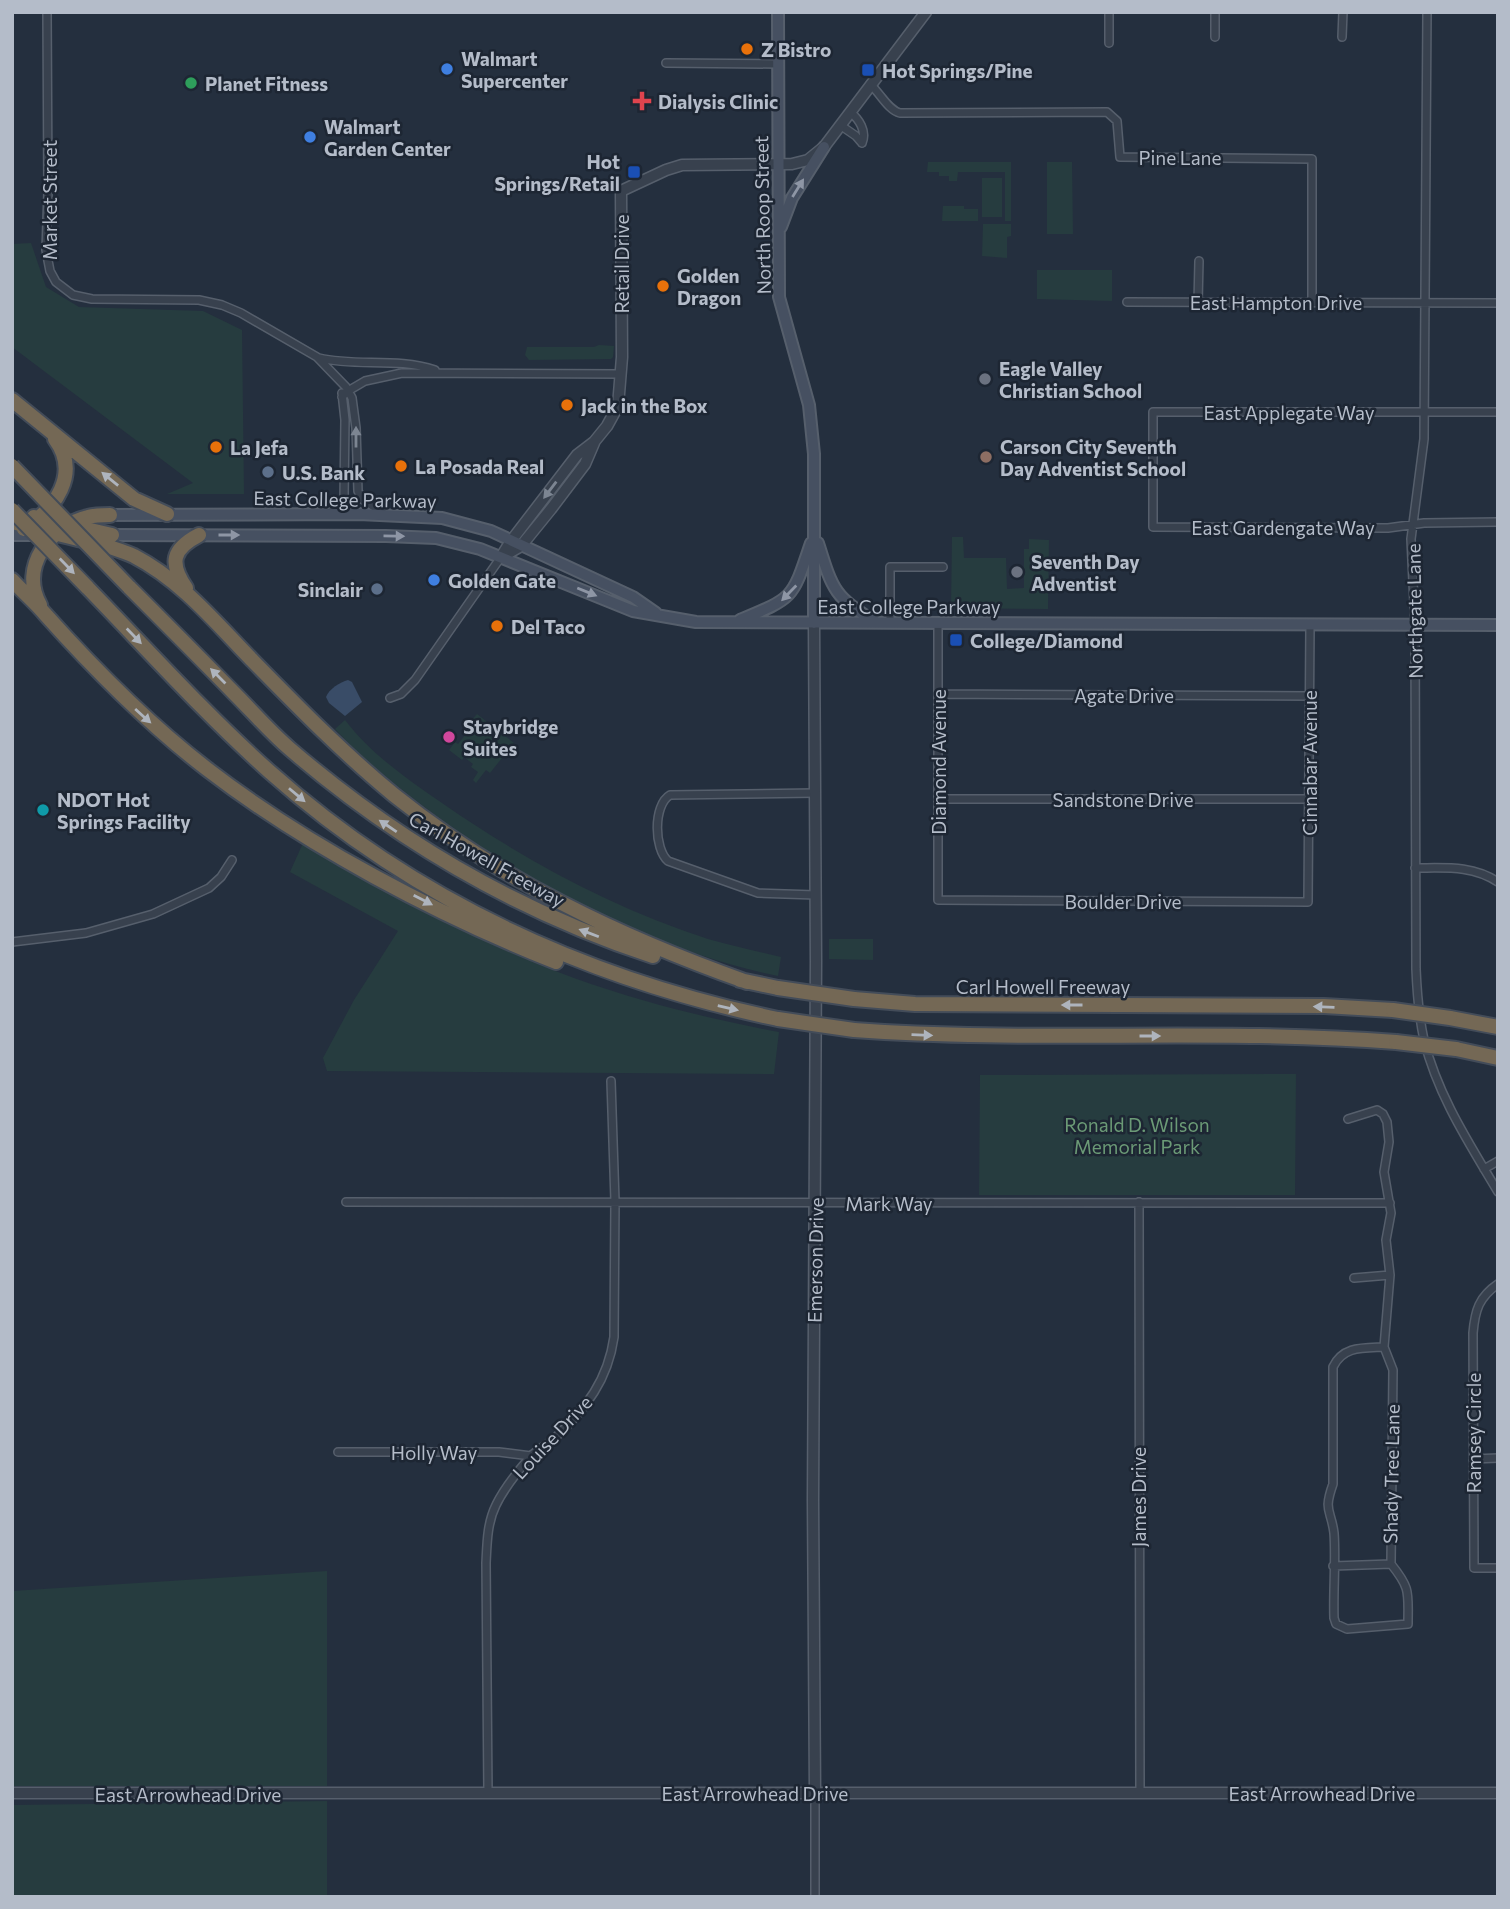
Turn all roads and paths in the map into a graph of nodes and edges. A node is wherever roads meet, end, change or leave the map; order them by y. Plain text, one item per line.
1 (47, 12) edge
2 (778, 12) edge
3 (926, 12) edge
4 (1109, 12) edge
5 (1215, 12) edge
6 (1343, 12) edge
7 (1427, 12) edge
8 (1215, 37) dead end
9 (1342, 37) dead end
10 (1109, 43) dead end
11 (666, 63) dead end
12 (778, 64) junction
13 (870, 84) junction
14 (850, 112) junction
15 (840, 125) junction
16 (824, 147) junction
17 (778, 164) junction
18 (779, 233) junction
19 (1199, 261) dead end
20 (1127, 302) dead end
21 (1312, 302) junction
22 (1425, 302) junction
23 (1198, 303) junction
24 (1498, 303) edge
25 (317, 357) junction
26 (442, 373) junction
27 (621, 374) junction
28 (345, 394) junction
29 (12, 400) edge
30 (1424, 411) junction
31 (1498, 412) edge
32 (48, 430) junction
33 (12, 466) edge
34 (167, 514) junction
35 (327, 514) junction
36 (110, 515) junction
37 (387, 515) junction
38 (25, 516) edge
39 (12, 522) edge
40 (1498, 522) edge
41 (1413, 525) junction
42 (1153, 527) joint
43 (64, 530) junction
44 (12, 533) edge
45 (814, 534) junction
46 (112, 535) joint
47 (199, 535) junction
48 (516, 543) junction
49 (501, 558) junction
50 (943, 567) dead end
51 (12, 580) edge
52 (197, 603) junction
53 (45, 613) junction
54 (656, 613) junction
55 (732, 623) junction
56 (814, 623) junction
57 (877, 623) junction
58 (890, 623) junction
59 (938, 623) junction
60 (1310, 625) junction
61 (1415, 625) junction
62 (1498, 625) edge
63 (938, 694) junction
64 (1310, 696) junction
65 (390, 698) dead end
66 (815, 793) junction
67 (938, 799) junction
68 (1308, 799) junction
69 (232, 860) dead end
70 (1415, 867) junction
71 (1498, 882) edge
72 (816, 895) junction
73 (938, 900) joint
74 (1308, 902) joint
75 (12, 942) edge
76 (747, 982) junction
77 (678, 996) junction
78 (1498, 1027) edge
79 (1498, 1058) edge
80 (611, 1081) dead end
81 (1348, 1119) dead end
82 (1498, 1161) edge
83 (1484, 1169) junction
84 (1498, 1192) edge
85 (615, 1201) junction
86 (346, 1202) dead end
87 (1139, 1202) junction
88 (816, 1203) junction
89 (1390, 1203) junction
90 (1390, 1275) junction
91 (1354, 1278) dead end
92 (1498, 1284) edge
93 (1384, 1347) junction
94 (338, 1452) dead end
95 (531, 1456) junction
96 (1498, 1458) edge
97 (1473, 1459) junction
98 (1391, 1564) junction
99 (1334, 1566) junction
100 (1498, 1567) edge
101 (488, 1793) junction
102 (815, 1793) junction
103 (1140, 1793) junction
104 (1498, 1793) edge
105 (12, 1794) edge
106 (814, 1897) edge

1 - 25 street, Market Street
2 - 12 main road, North Roop Street
3 - 13 street
4 - 10 street
5 - 8 street
6 - 9 street
7 - 22 street, Northgate Lane
11 - 12 street
12 - 17 main road, North Roop Street
13 - 14 street
13 - 21 street, Pine Lane
14 - 15 street
14 - 15 street
15 - 16 street
16 - 17 street
18 -> 16 main road
17 - 18 main road, North Roop Street
17 - 27 street, Retail Drive
18 - 45 main road, North Roop Street
19 - 23 street
20 - 23 street, East Hampton Drive
21 - 22 street, East Hampton Drive
21 - 23 street, East Hampton Drive
22 - 24 street, East Hampton Drive
22 - 30 street, Northgate Lane
25 - 26 street
25 - 28 street, Market Street
26 - 27 street
26 - 28 street
27 - 48 street, Retail Drive
28 - 35 street, Market Street
37 -> 28 street, Market Street
29 - 32 highway
30 - 31 street, East Applegate Way
30 - 41 street, Northgate Lane
30 - 42 street, East Applegate Way
34 -> 32 highway
32 - 38 highway
76 -> 33 highway, Carl Howell Freeway, bridge
34 - 35 main road, East College Parkway
34 - 36 main road, East College Parkway
35 - 37 main road, East College Parkway
36 - 38 main road, East College Parkway
36 - 43 highway
37 - 48 main road, East College Parkway
38 - 39 highway
38 - 43 highway
38 - 44 highway
38 -> 77 highway, bridge
40 - 41 street, East Gardengate Way
41 - 42 street, East Gardengate Way
41 - 61 street, Northgate Lane
43 - 44 main road
43 - 46 highway
43 - 52 highway
43 - 53 highway
45 -> 55 main road
45 - 56 main road, North Roop Street
45 - 57 main road
46 - 47 main road, East College Parkway
47 -> 49 main road, East College Parkway
47 - 52 highway
48 - 49 street, Retail Drive
48 - 54 main road, East College Parkway
49 -> 54 main road, East College Parkway
49 - 65 street
50 - 58 street
51 - 53 highway
52 - 76 highway
53 -> 77 highway
54 - 55 main road, East College Parkway
55 - 56 main road, East College Parkway
56 - 57 main road, East College Parkway
56 - 66 street, Emerson Drive
57 - 58 main road, East College Parkway
58 - 59 main road, East College Parkway
59 - 60 main road, East College Parkway
59 - 63 street, Diamond Avenue
60 - 61 main road, East College Parkway
60 - 64 street, Cinnabar Avenue
61 - 62 main road, East College Parkway
61 - 70 street, Northgate Lane
63 - 64 street, Agate Drive
63 - 67 street, Diamond Avenue
64 - 68 street, Cinnabar Avenue
66 - 72 street, Emerson Drive
66 - 72 street
67 - 68 street, Sandstone Drive
67 - 73 street, Diamond Avenue
68 - 74 street, Cinnabar Avenue
69 - 75 street
70 - 71 street
70 - 83 street, Northgate Lane
72 - 88 street, Emerson Drive
73 - 74 street, Boulder Drive
78 -> 76 highway, Carl Howell Freeway, bridge
77 -> 79 highway, bridge
80 - 85 street, Louise Drive
81 - 89 street, Shady Tree Lane
82 - 83 street
83 - 84 street, Northgate Lane
85 - 86 street, Mark Way
85 - 88 street, Mark Way
85 - 95 street, Louise Drive
87 - 88 street, Mark Way
87 - 89 street, Mark Way
87 - 103 street, James Drive
88 - 102 street, Emerson Drive
89 - 90 street, Shady Tree Lane
90 - 91 street
90 - 93 street, Shady Tree Lane
92 - 97 street, Ramsey Circle
93 - 98 street, Shady Tree Lane
93 - 99 street, Shady Tree Lane
94 - 95 street, Holly Way
95 - 101 street, Louise Drive
96 - 97 street
97 - 100 street, Ramsey Circle
98 - 99 street
98 - 99 street, Shady Tree Lane
101 - 102 street, East Arrowhead Drive
101 - 105 street, East Arrowhead Drive
102 - 103 street, East Arrowhead Drive
102 - 106 street, Emerson Drive
103 - 104 street, East Arrowhead Drive

